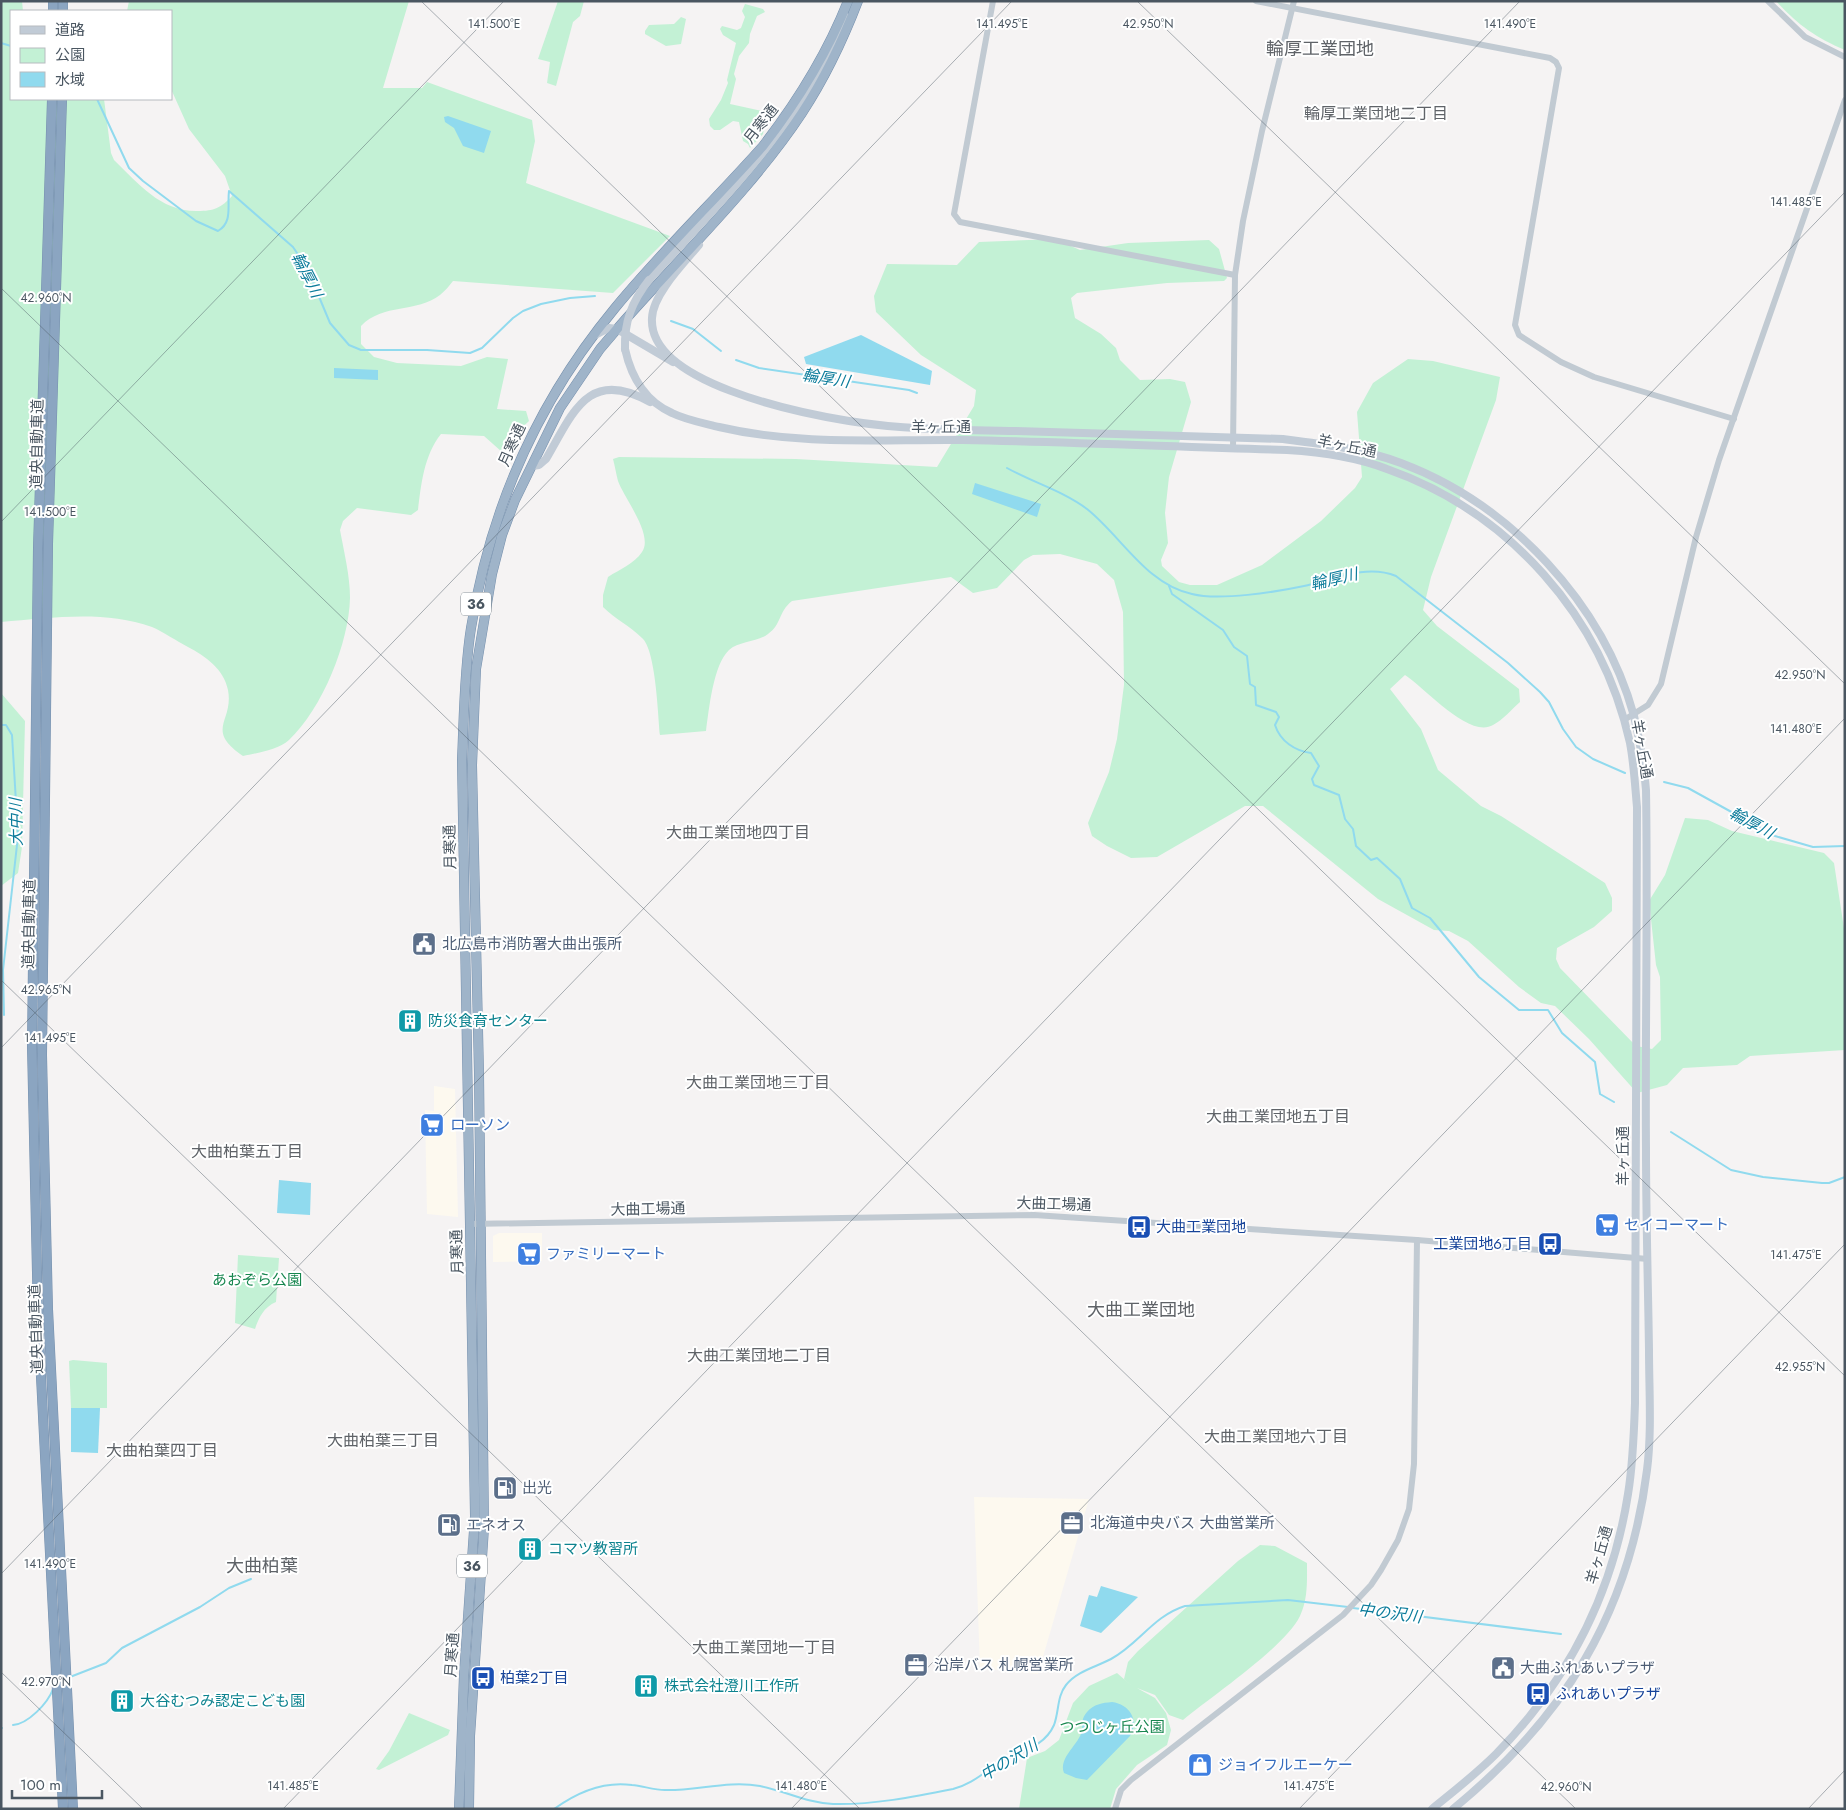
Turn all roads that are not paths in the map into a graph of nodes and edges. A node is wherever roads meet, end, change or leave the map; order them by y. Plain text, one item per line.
1 (848, 1) edge
2 (852, 1) edge
3 (858, 1) edge
4 (994, 1) edge
5 (1256, 1) edge
6 (1768, 1) edge
7 (1293, 4) edge
8 (1845, 57) edge
9 (52, 100) edge
10 (62, 100) edge
11 (1845, 100) edge
12 (772, 154) junction
13 (1235, 275) junction
14 (617, 329) junction
15 (593, 336) junction
16 (683, 367) junction
17 (661, 407) junction
18 (1734, 419) junction
19 (1232, 437) junction
20 (1232, 448) junction
21 (532, 466) junction
22 (1634, 715) junction
23 (1624, 720) junction
24 (475, 1224) junction
25 (1417, 1240) junction
26 (1635, 1258) junction
27 (1648, 1259) junction
28 (63, 1809) edge
29 (73, 1809) edge
30 (459, 1809) edge
31 (469, 1809) edge
32 (1115, 1809) edge
33 (1432, 1809) edge
34 (1452, 1809) edge

1 - 15 highway, 月寒通 / 36
2 - 17 main road, 羊ヶ丘通, bridge
3 - 12 highway, 月寒通 / 36
4 - 13 street
5 - 7 street
6 - 8 street
7 - 13 street
7 - 18 street
9 - 28 highway, 道央自動車道
10 - 29 highway, 道央自動車道
11 - 18 street
12 - 14 highway, 月寒通 / 36
12 - 16 main road, 羊ヶ丘通
13 - 19 street
14 - 15 main road
14 - 16 main road, 羊ヶ丘通
14 - 21 highway, 月寒通 / 36
15 - 24 highway, 月寒通 / 36
16 - 19 main road, 羊ヶ丘通
17 - 20 main road, 羊ヶ丘通
17 - 21 main road, 羊ヶ丘通
18 - 22 street
19 - 20 street
19 - 22 main road, 羊ヶ丘通
20 - 23 main road, 羊ヶ丘通
21 - 24 highway, 月寒通 / 36
22 - 23 street
22 - 27 main road, 羊ヶ丘通
23 - 26 main road, 羊ヶ丘通
24 - 25 street, 大曲工場通
24 - 30 highway, 月寒通 / 36
24 - 31 highway, 月寒通 / 36
25 - 26 street, 大曲工場通
25 - 32 street
26 - 27 street, 大曲工場通
26 - 33 main road, 羊ヶ丘通
27 - 34 main road, 羊ヶ丘通

